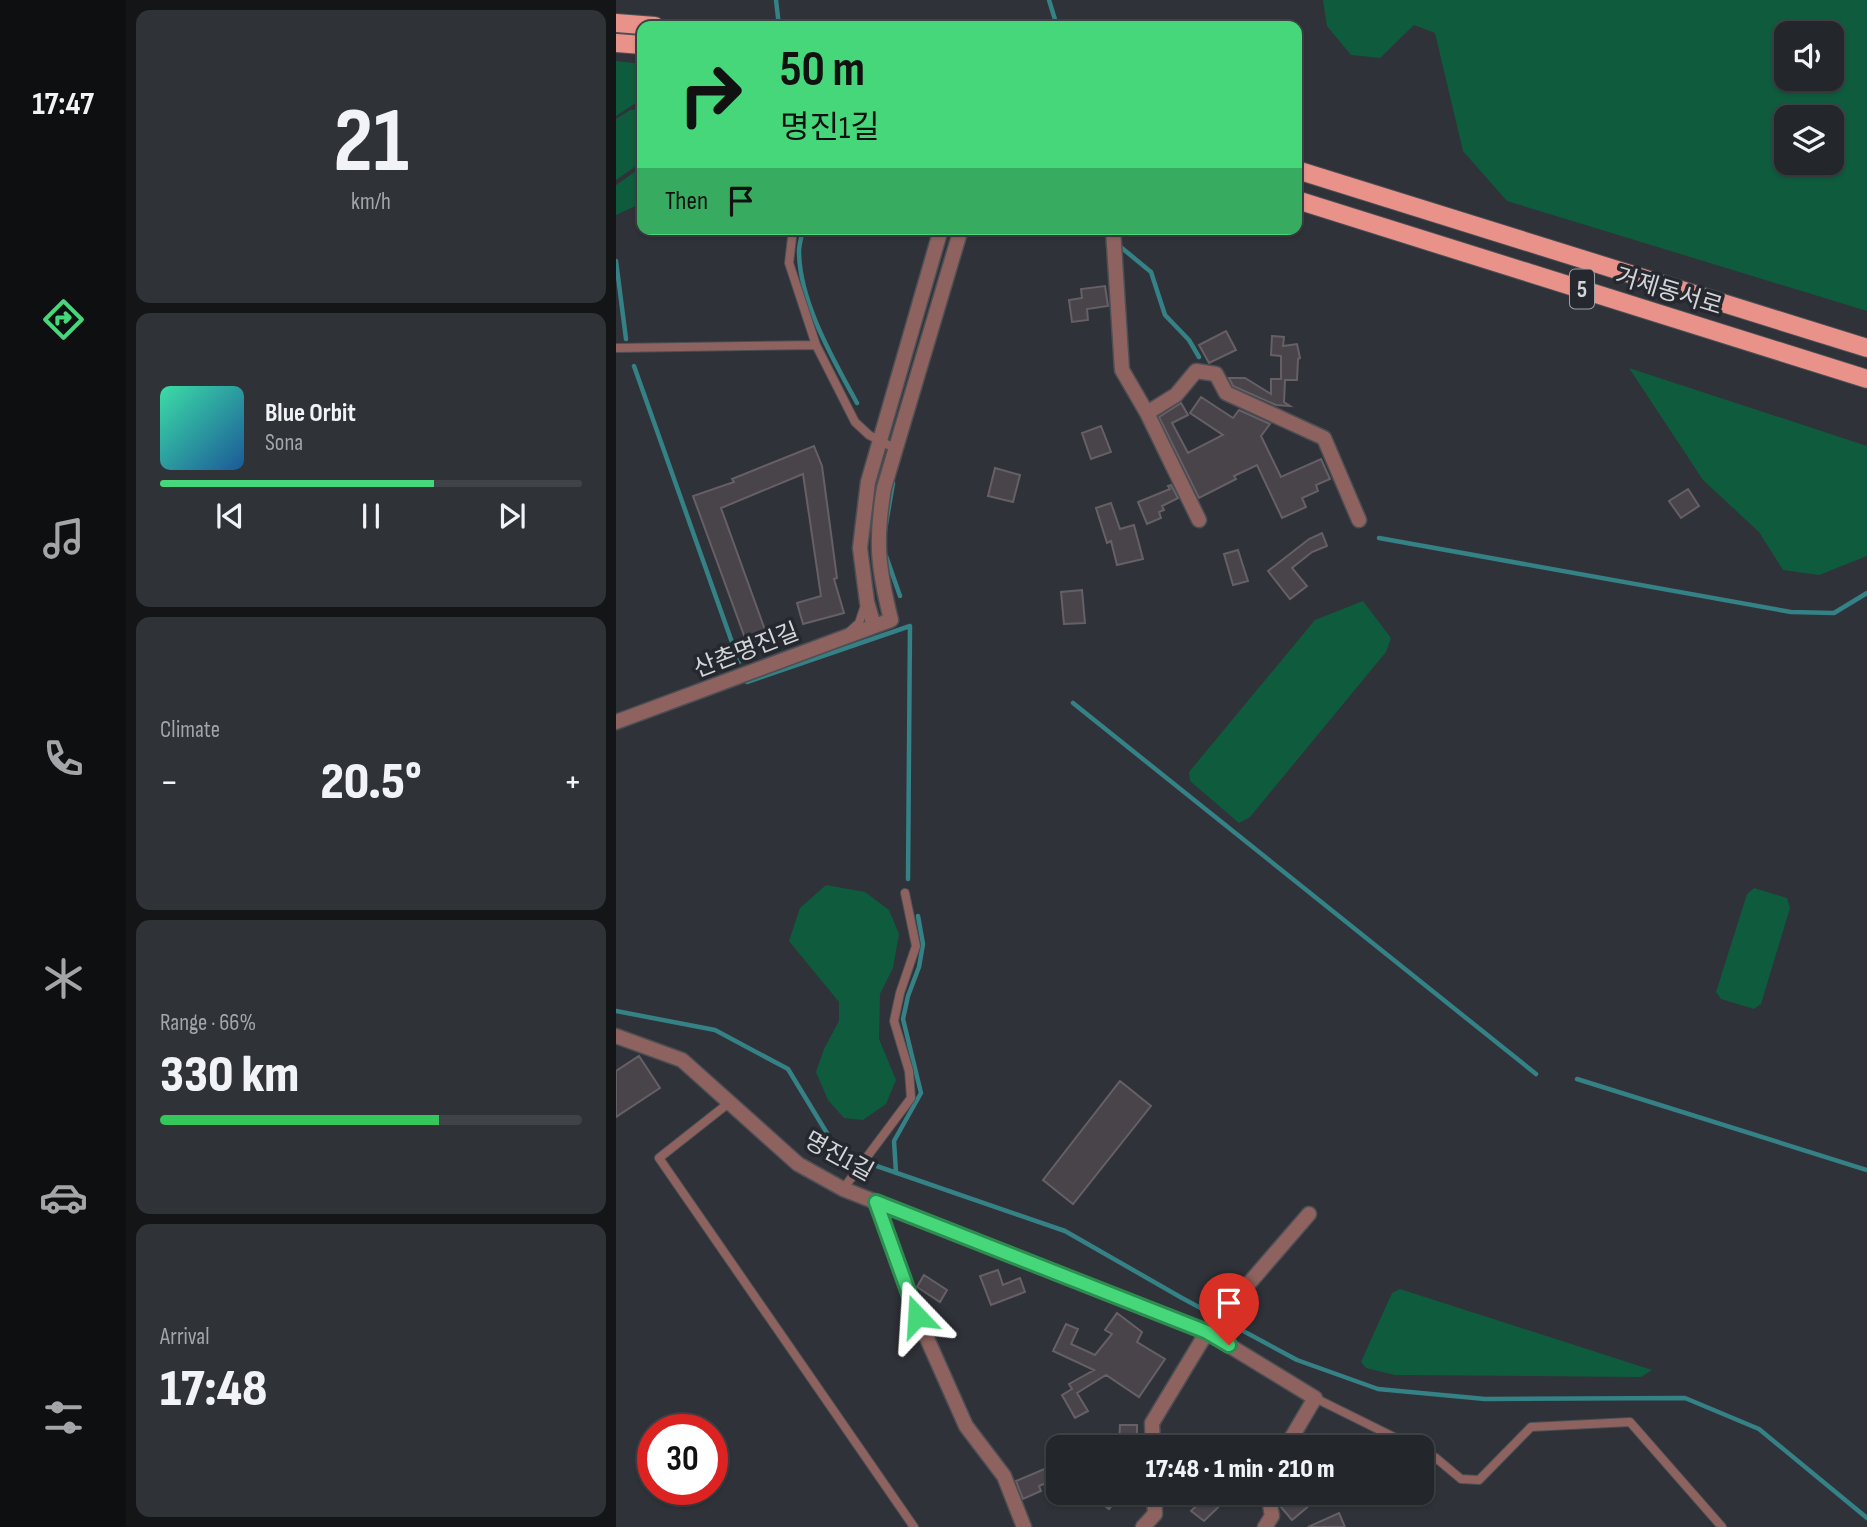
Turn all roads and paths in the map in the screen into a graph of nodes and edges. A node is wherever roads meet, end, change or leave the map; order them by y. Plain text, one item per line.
1 (616, 23) edge
2 (637, 25) edge
3 (616, 43) edge
4 (637, 45) edge
5 (1302, 172) edge
6 (1302, 202) edge
7 (792, 235) edge
8 (939, 235) edge
9 (959, 235) edge
10 (1113, 235) edge
11 (816, 345) junction
12 (616, 348) edge
13 (1867, 348) edge
14 (1867, 379) edge
15 (1147, 413) junction
16 (880, 442) junction
17 (896, 449) junction
18 (1199, 520) dead end
19 (1359, 520) dead end
20 (867, 600) junction
21 (874, 626) junction
22 (841, 638) junction
23 (616, 722) edge
24 (905, 892) dead end
25 (616, 1036) edge
26 (730, 1102) junction
27 (843, 1189) junction
28 (876, 1202) junction
29 (1309, 1214) dead end
30 (1207, 1332) junction
31 (1315, 1398) junction
32 (1152, 1435) edge
33 (1293, 1435) edge
34 (1390, 1435) edge
35 (1434, 1457) edge
36 (1155, 1505) edge
37 (1270, 1505) edge
38 (914, 1527) edge
39 (1024, 1527) edge
40 (1143, 1527) edge
41 (1265, 1527) edge
42 (1722, 1527) edge

1 - 2 main road
3 - 4 main road
5 - 13 main road, 거제동서로 / 5
6 - 14 main road, 거제동서로 / 5
7 - 11 lane
8 - 16 street
9 - 17 street
10 - 15 street
11 - 12 lane
11 - 16 lane
15 - 18 street
15 - 19 street
16 - 17 lane
16 - 20 street
17 - 21 street, 산촌명진길
20 - 21 street
20 - 22 lane
21 - 22 street, 산촌명진길
22 - 23 street, 산촌명진길
24 - 27 lane
25 - 26 street, 명진1길
26 - 27 street, 명진1길
26 - 38 lane
27 - 28 street, 명진1길
28 - 30 street, 명진1길
28 - 39 street
29 - 30 street
30 - 31 street, 명진1길
30 - 32 street
31 - 33 street
31 - 34 lane
35 - 42 lane
36 - 40 street
37 - 41 street

